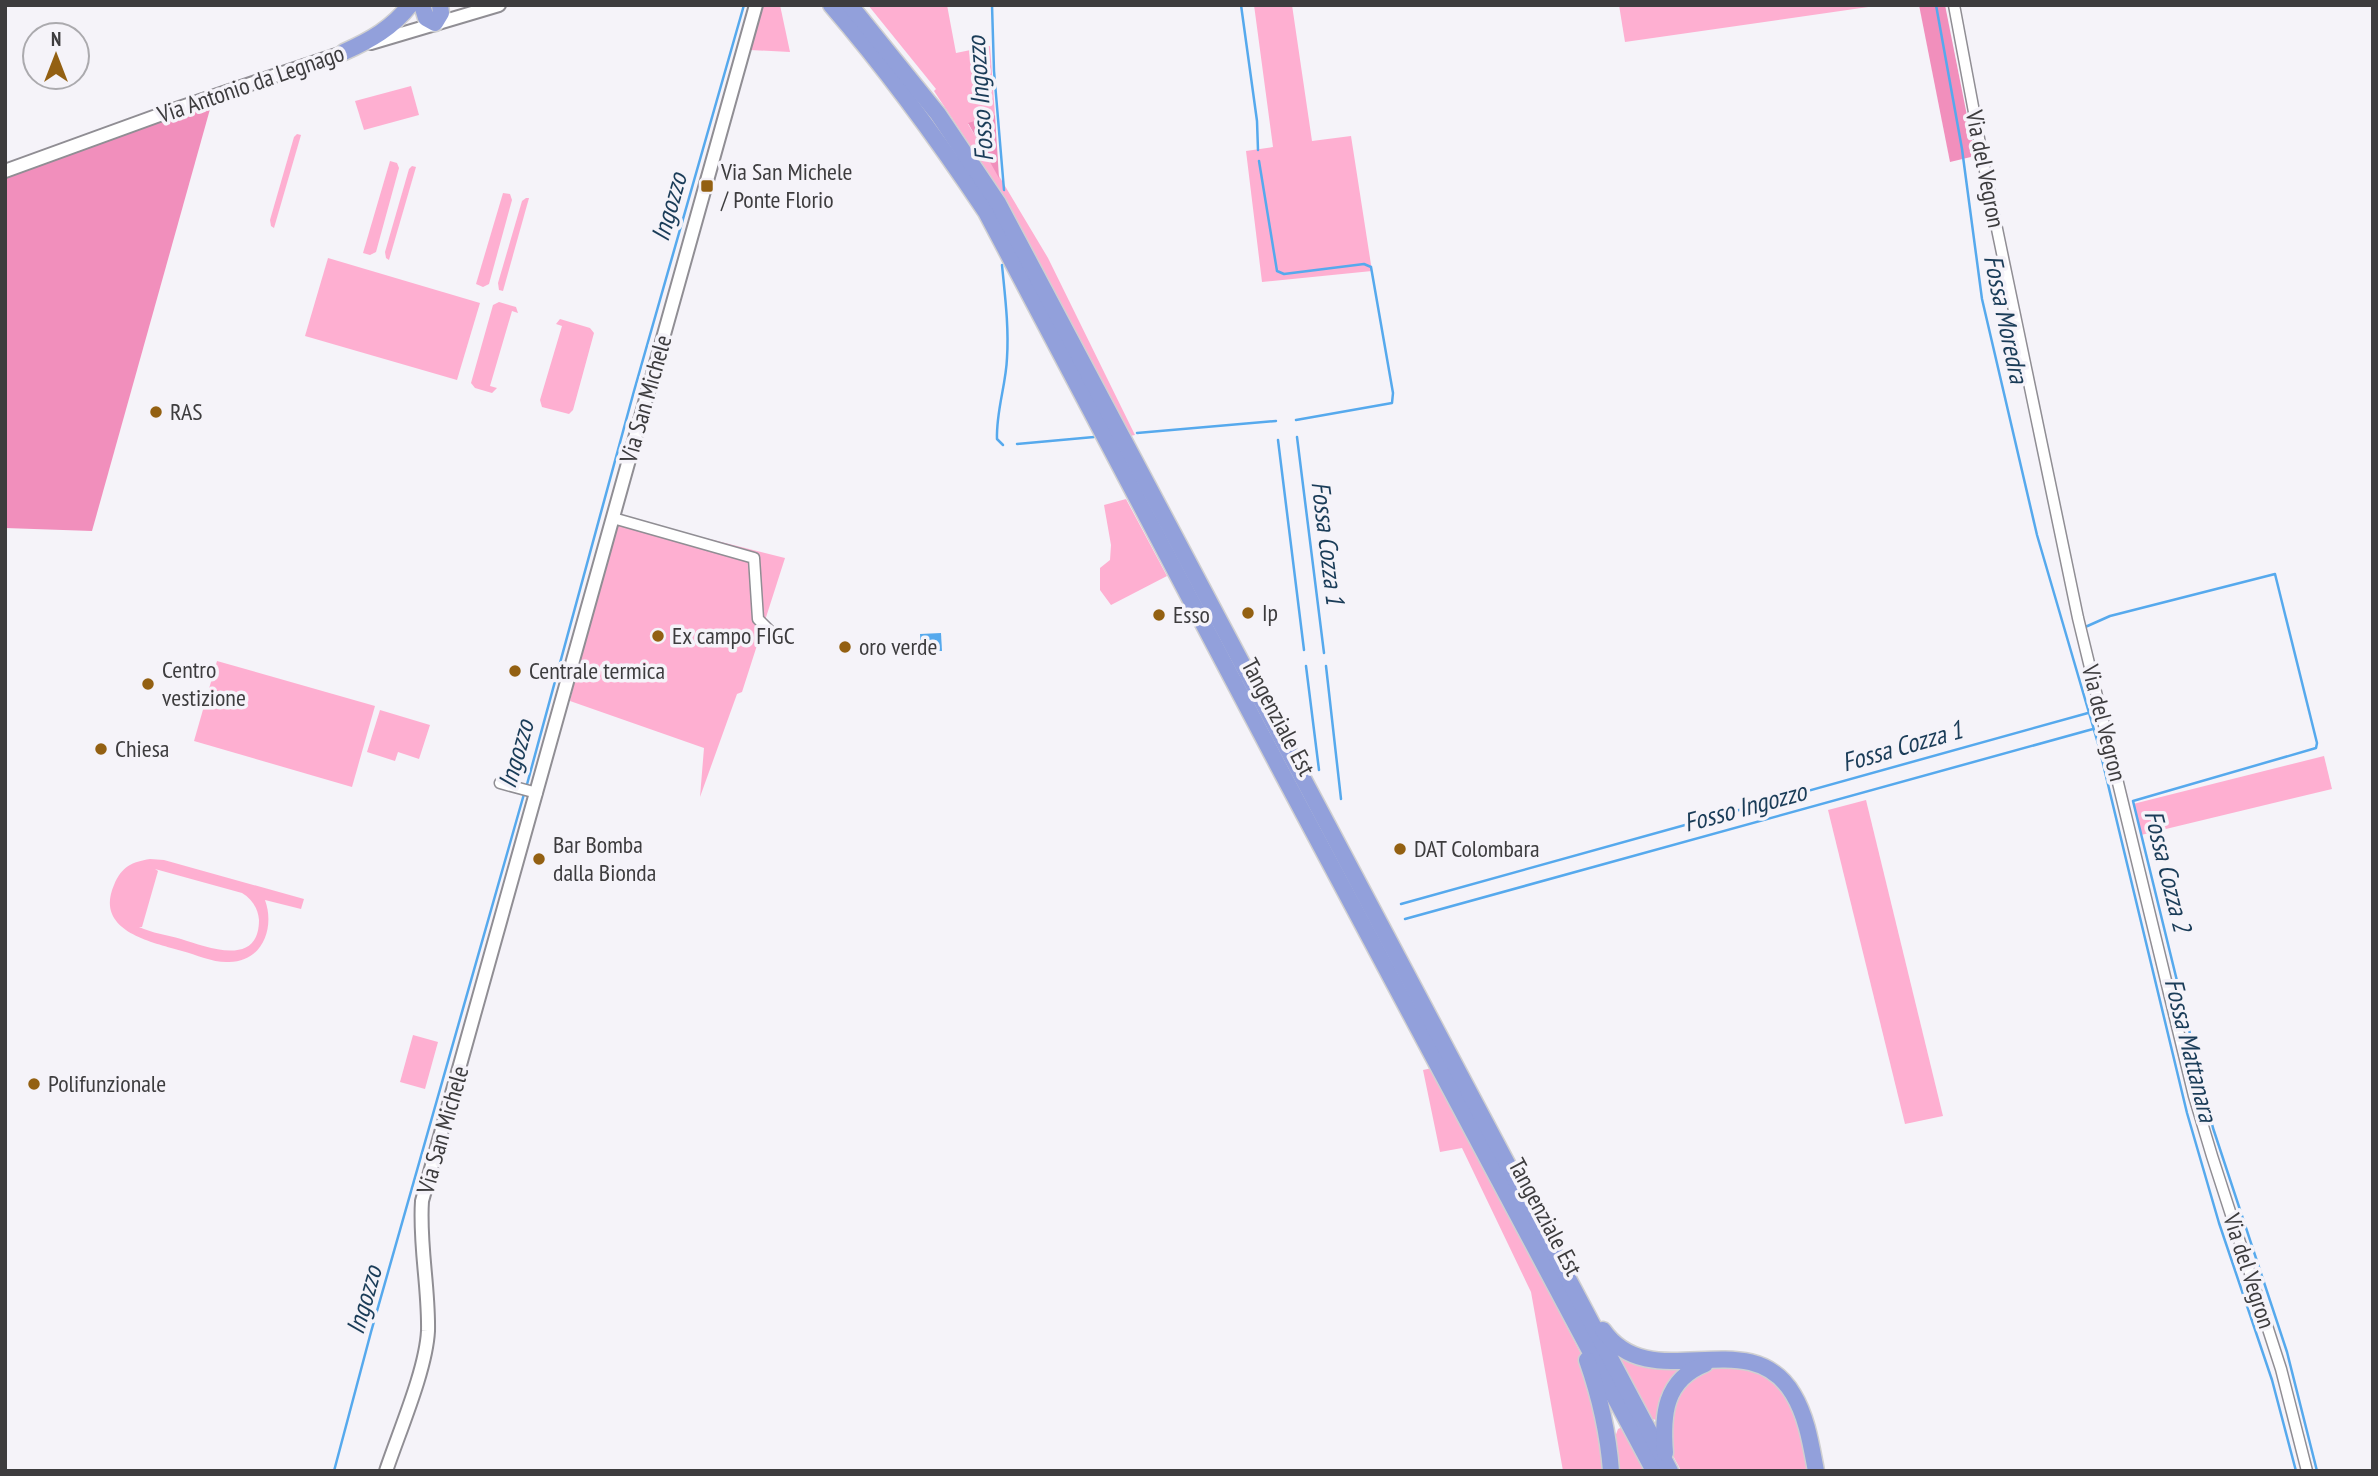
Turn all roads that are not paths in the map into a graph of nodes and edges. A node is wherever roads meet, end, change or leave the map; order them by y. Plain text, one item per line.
1 (410, 5) edge
2 (422, 5) edge
3 (440, 5) edge
4 (499, 5) edge
5 (755, 5) edge
6 (831, 5) edge
7 (850, 5) edge
8 (1954, 5) edge
9 (435, 23) junction
10 (344, 52) junction
11 (5, 170) edge
12 (613, 518) junction
13 (768, 631) dead end
14 (500, 783) dead end
15 (534, 792) junction
16 (1564, 1269) junction
17 (1565, 1302) junction
18 (1714, 1360) junction
19 (1664, 1468) edge
20 (386, 1471) edge
21 (1611, 1471) edge
22 (1816, 1471) edge
23 (2307, 1471) edge

1 - 10 highway
2 - 9 highway
3 - 9 highway
4 - 9 street, Via Antonio da Legnago
5 - 12 street, Via San Michele
6 - 17 highway, Tangenziale Est
7 - 16 highway, Tangenziale Est
8 - 23 street, Via del Vegron
9 - 10 street, Via Antonio da Legnago
10 - 11 street, Via Antonio da Legnago
12 - 13 street
12 - 15 street, Via San Michele
14 - 15 street
15 - 20 street, Via San Michele
16 - 18 highway
16 - 19 highway, Tangenziale Est
17 - 19 highway, Tangenziale Est
17 - 21 highway
18 - 19 highway
18 - 22 highway

